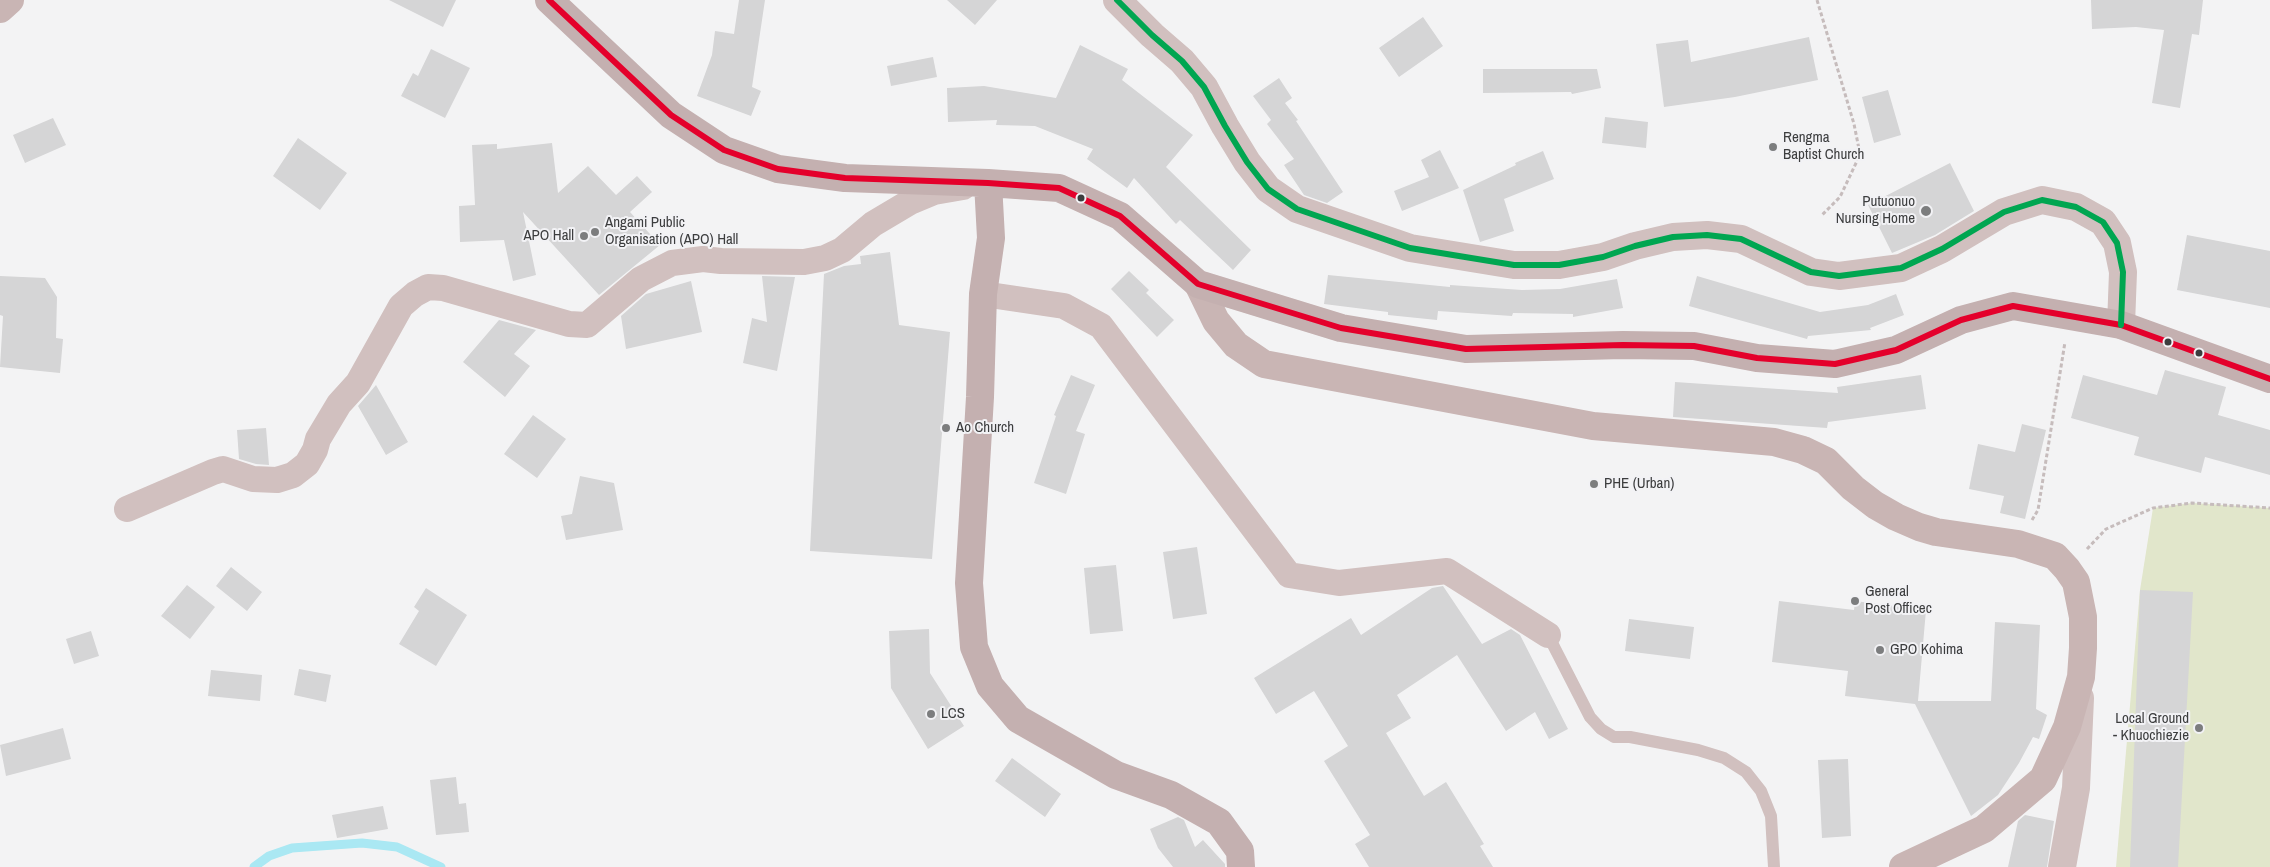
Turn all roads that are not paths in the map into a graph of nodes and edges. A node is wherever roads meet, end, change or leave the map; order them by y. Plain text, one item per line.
1 (10, 0) edge
2 (534, 0) edge
3 (1117, 0) edge
4 (554, 5) edge
5 (0, 9) edge
6 (988, 183) junction
7 (1198, 284) junction
8 (983, 294) junction
9 (2120, 325) junction
10 (2270, 378) edge
11 (127, 508) dead end
12 (1548, 635) joint
13 (2081, 677) junction
14 (1241, 867) edge
15 (1774, 867) edge
16 (1903, 867) edge
17 (2062, 867) edge

1 - 5 main road
2 - 4 main road
3 - 9 street
4 - 6 highway
6 - 7 highway
6 - 8 highway
6 - 11 street
7 - 9 highway
7 - 13 main road
8 - 12 street
8 - 14 highway
9 - 10 highway
12 - 15 lane
13 - 16 main road
13 - 17 street

